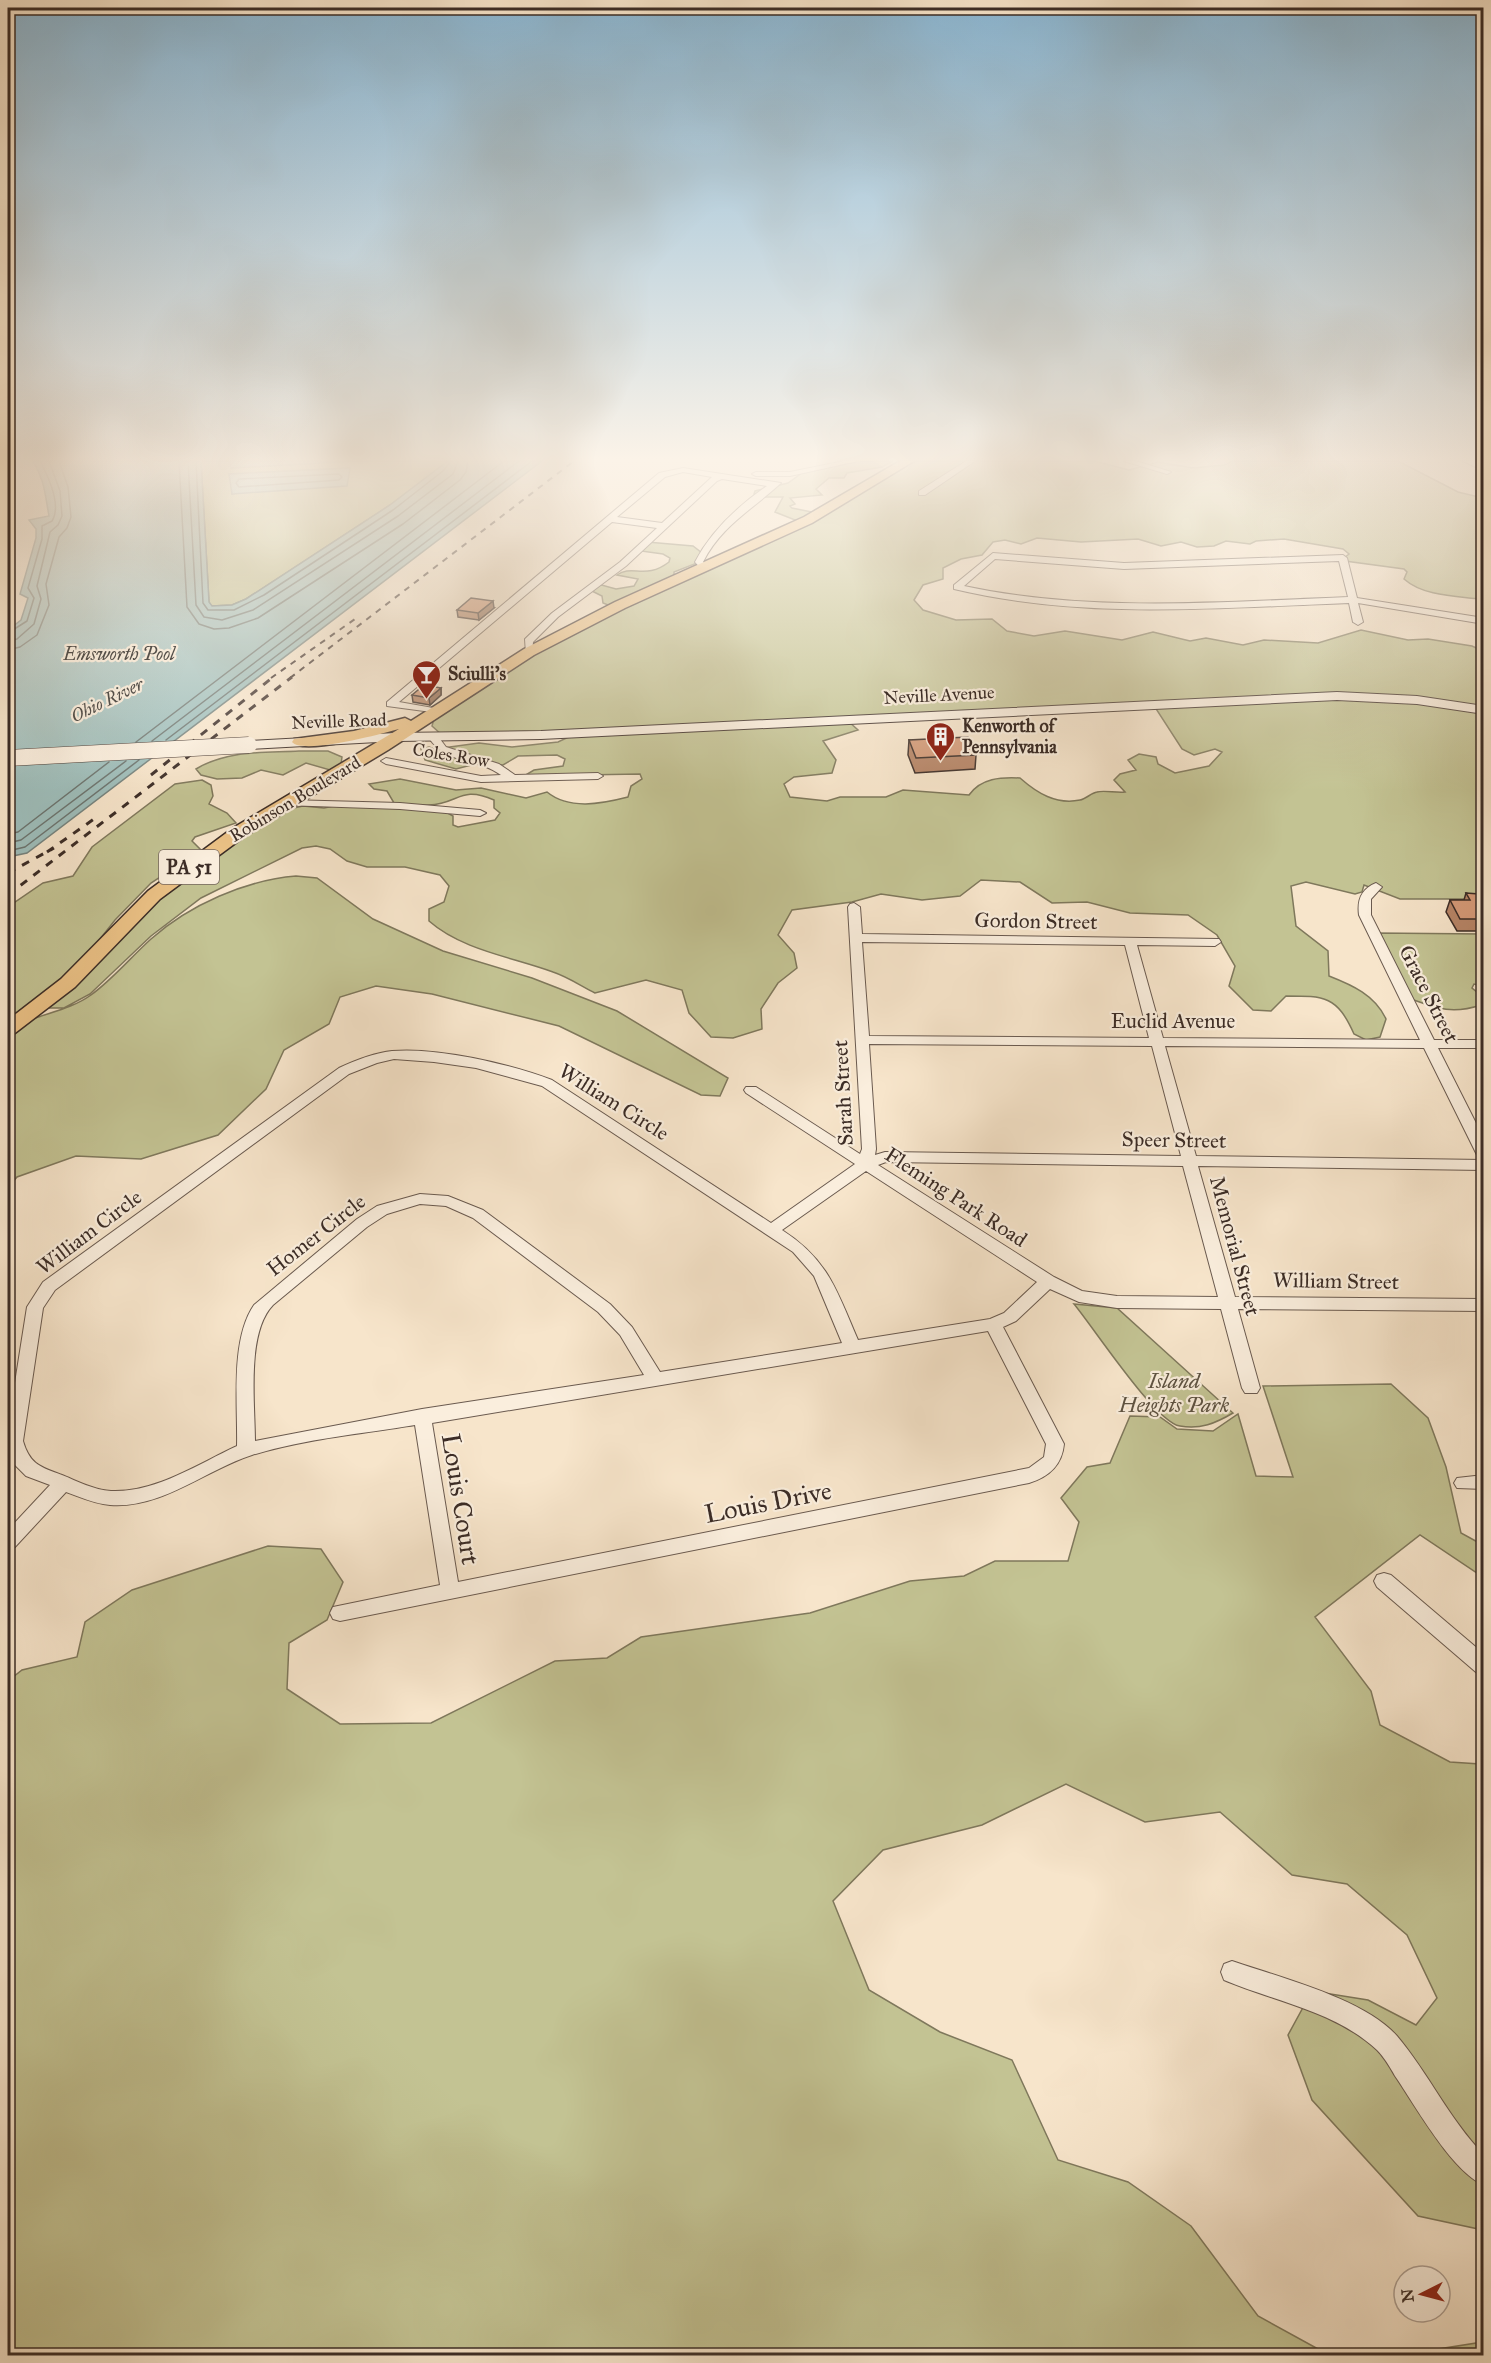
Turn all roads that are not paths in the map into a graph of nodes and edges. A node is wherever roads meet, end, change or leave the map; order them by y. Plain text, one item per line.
1 (547, 571) edge
2 (613, 571) edge
3 (696, 571) edge
4 (976, 571) edge
5 (1346, 571) edge
6 (1354, 600) junction
7 (1484, 621) edge
8 (1358, 622) dead end
9 (529, 652) junction
10 (1484, 710) edge
11 (432, 713) junction
12 (396, 737) junction
13 (433, 737) junction
14 (305, 744) junction
15 (247, 748) junction
16 (8, 758) edge
17 (386, 761) dead end
18 (8, 765) edge
19 (342, 772) junction
20 (598, 776) dead end
21 (512, 778) junction
22 (287, 803) junction
23 (480, 813) dead end
24 (1376, 888) dead end
25 (854, 907) dead end
26 (856, 938) junction
27 (1130, 941) junction
28 (1215, 942) dead end
29 (8, 1029) edge
30 (862, 1040) junction
31 (1158, 1042) junction
32 (1430, 1043) junction
33 (1484, 1044) edge
34 (751, 1090) dead end
35 (1484, 1155) edge
36 (1190, 1161) junction
37 (865, 1164) junction
38 (1484, 1165) edge
39 (773, 1229) junction
40 (1048, 1281) junction
41 (1228, 1303) junction
42 (1484, 1305) edge
43 (993, 1324) junction
44 (853, 1348) junction
45 (655, 1379) junction
46 (1251, 1388) dead end
47 (422, 1416) junction
48 (246, 1450) junction
49 (1484, 1482) edge
50 (63, 1483) junction
51 (1463, 1483) dead end
52 (8, 1542) edge
53 (1384, 1581) dead end
54 (450, 1591) junction
55 (340, 1613) dead end
56 (1484, 1667) edge
57 (1232, 1972) dead end
58 (1484, 2173) edge

1 - 11 street
2 - 9 street
3 - 9 main road, PA 51
4 - 6 street
5 - 6 street
6 - 7 street
6 - 8 street
9 - 11 main road, PA 51
10 - 13 street, Neville Avenue
11 - 12 main road, PA 51
11 - 14 main road
12 - 13 street, Neville Avenue
12 - 14 street, Neville Road
12 - 19 main road, Robinson Boulevard / PA 51
13 - 21 street, Coles Row
14 - 15 street, Neville Road
14 - 19 main road
15 - 16 street, Neville Road, bridge
15 - 18 street, Neville Road
17 - 21 street, Coles Row
19 - 22 main road, Robinson Boulevard / PA 51
20 - 21 street, Coles Row
22 - 23 street
22 - 29 main road, Robinson Boulevard / PA 51
24 - 32 street, Grace Street
25 - 26 street, Sarah Street
26 - 27 street, Gordon Street
26 - 30 street, Sarah Street
27 - 28 street, Gordon Street
27 - 31 street, Memorial Street
30 - 31 street, Euclid Avenue
30 - 37 street, Sarah Street
31 - 32 street, Euclid Avenue
31 - 36 street, Memorial Street
32 - 33 street, Euclid Avenue
32 - 35 street, Grace Street
34 - 37 street, Fleming Park Road
36 - 37 street, Speer Street
36 - 38 street, Speer Street
36 - 41 street, Memorial Street
37 - 39 street, Sarah Street
37 - 40 street, Fleming Park Road
39 - 44 street, William Circle
39 - 50 street, William Circle
40 - 41 street, William Street
40 - 43 street, William Circle
41 - 42 street, William Street
41 - 46 street, Memorial Street
43 - 44 street, William Circle
43 - 54 street, Louis Drive
44 - 45 street, William Circle
45 - 47 street, William Circle
45 - 48 street, Homer Circle
47 - 48 street, William Circle
47 - 54 street, Louis Court
48 - 50 street, William Circle
49 - 51 street
50 - 52 street
53 - 56 street
54 - 55 street, Louis Drive
57 - 58 street

